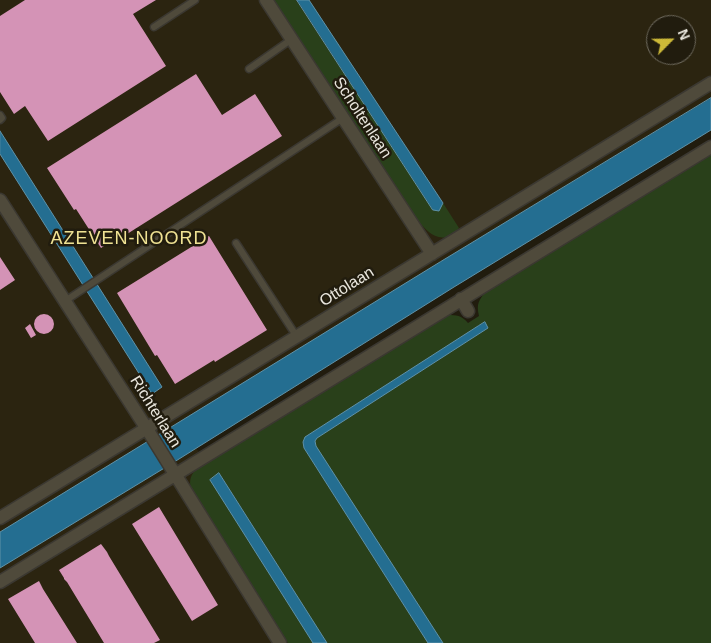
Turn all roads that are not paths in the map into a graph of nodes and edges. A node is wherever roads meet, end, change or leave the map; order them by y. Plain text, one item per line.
1 (196, 0) edge
2 (266, 0) edge
3 (154, 27) dead end
4 (292, 39) junction
5 (249, 69) dead end
6 (711, 83) edge
7 (0, 115) edge
8 (343, 118) junction
9 (0, 120) edge
10 (711, 147) edge
11 (0, 200) edge
12 (236, 243) dead end
13 (432, 254) junction
14 (461, 299) junction
15 (65, 301) junction
16 (468, 311) dead end
17 (297, 337) junction
18 (148, 431) junction
19 (173, 471) junction
20 (0, 518) edge
21 (0, 582) edge
22 (280, 643) edge

1 - 3 lane
2 - 4 street, Scholtenlaan
4 - 5 lane
4 - 8 street, Scholtenlaan
6 - 13 street, Ottolaan
7 - 9 lane
8 - 13 street, Scholtenlaan
8 - 15 lane
10 - 14 street
11 - 15 street, Richterlaan
12 - 17 lane
13 - 17 street, Ottolaan
14 - 16 street
14 - 19 street
15 - 18 street, Richterlaan
17 - 18 street, Ottolaan
18 - 19 street, Richterlaan
18 - 20 street, Ottolaan
19 - 21 street
19 - 22 street, Richterlaan

